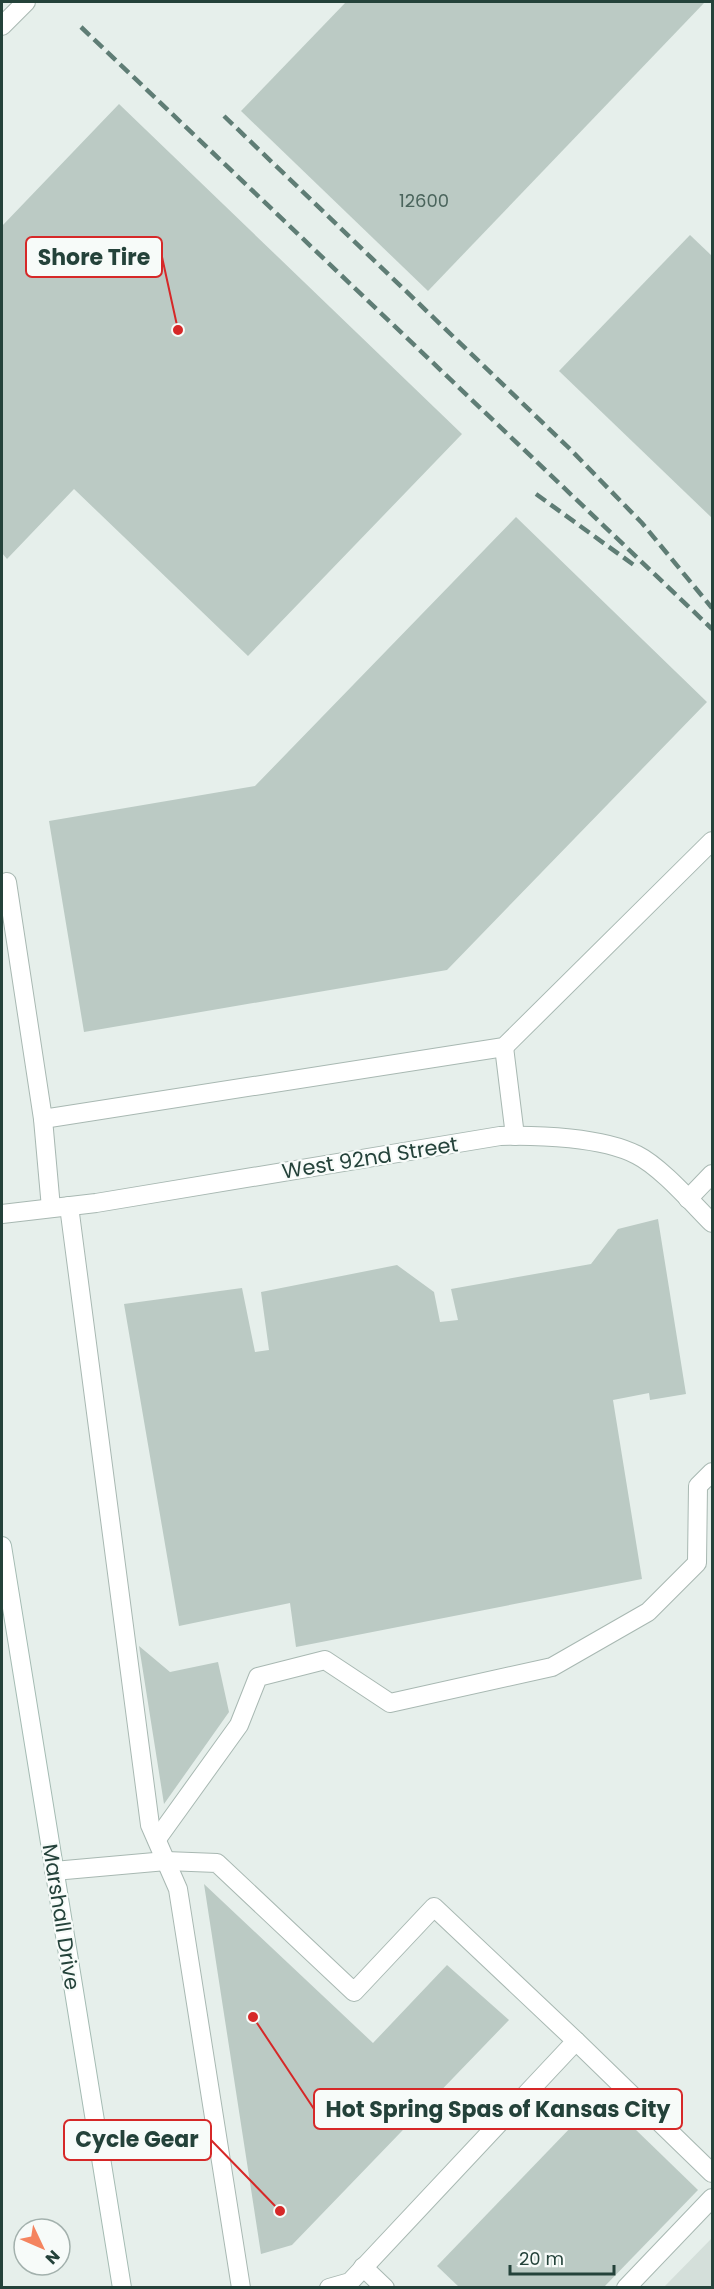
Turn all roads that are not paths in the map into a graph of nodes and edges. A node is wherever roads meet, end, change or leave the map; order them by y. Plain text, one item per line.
1 (26, 2) edge
2 (2, 26) edge
3 (712, 841) edge
4 (7, 882) dead end
5 (504, 1047) junction
6 (43, 1119) junction
7 (515, 1136) junction
8 (712, 1174) edge
9 (688, 1199) junction
10 (60, 1207) junction
11 (2, 1214) edge
12 (712, 1223) edge
13 (712, 1472) edge
14 (2, 1546) edge
15 (157, 1839) junction
16 (166, 1861) junction
17 (54, 1871) junction
18 (576, 2041) junction
19 (712, 2173) edge
20 (712, 2198) edge
21 (363, 2267) junction
22 (122, 2288) edge
23 (241, 2288) edge
24 (329, 2288) edge
25 (385, 2288) edge
26 (626, 2288) edge

1 - 2 street
3 - 5 street
4 - 6 street
5 - 6 street
5 - 7 street
6 - 10 street
7 - 9 street, West 92nd Street
7 - 10 street, West 92nd Street
8 - 9 street
9 - 12 street, West 92nd Street
10 - 11 street, West 92nd Street
10 - 15 street
13 - 15 street
14 - 17 street, Marshall Drive
15 - 16 street
16 - 17 street
16 - 18 street
16 - 23 street
17 - 22 street, Marshall Drive
18 - 19 street
18 - 21 street
20 - 26 street
21 - 24 street
21 - 25 street

